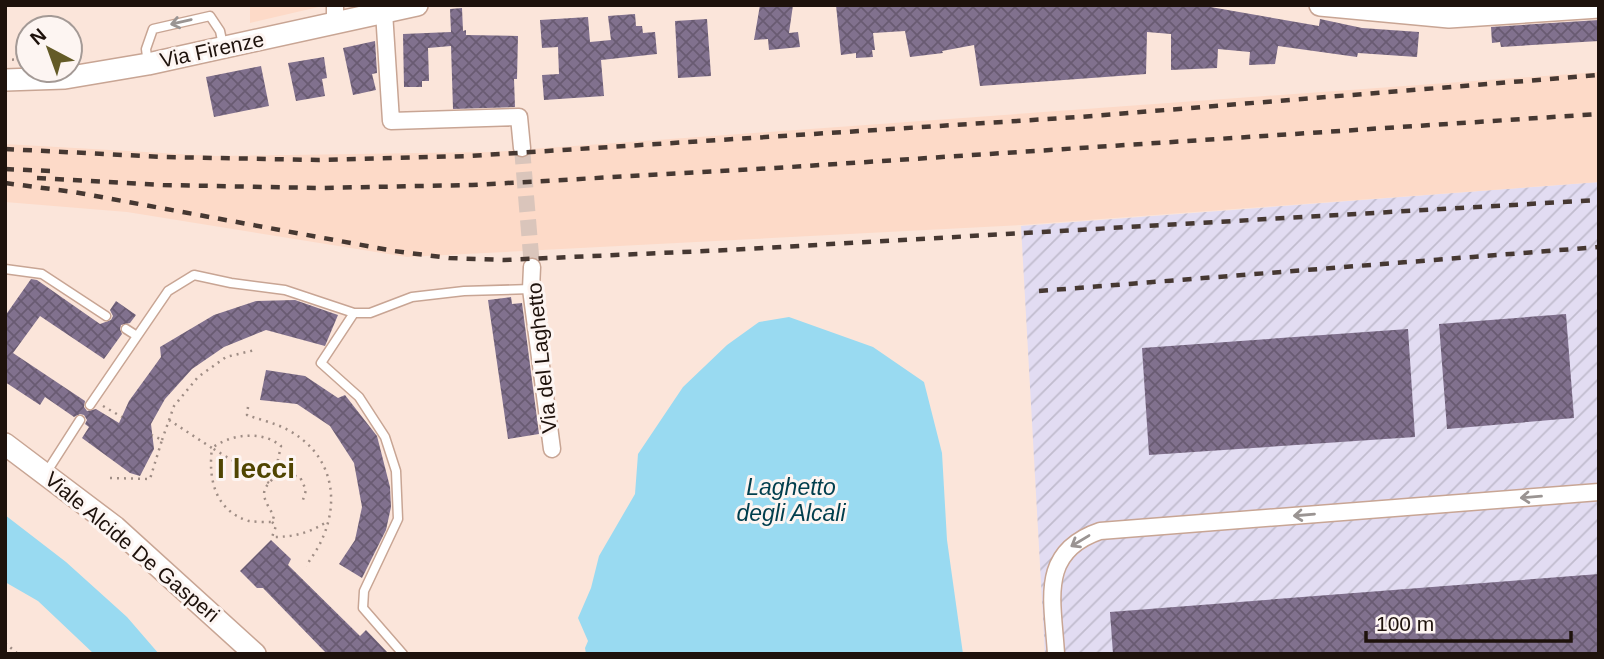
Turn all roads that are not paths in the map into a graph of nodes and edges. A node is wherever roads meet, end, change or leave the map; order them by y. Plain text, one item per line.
1 (417, 5) edge
2 (1320, 5) edge
3 (1567, 7) edge
4 (1599, 7) edge
5 (384, 12) junction
6 (335, 14) edge
7 (224, 48) junction
8 (148, 64) junction
9 (5, 80) edge
10 (522, 148) tunnel mouth
11 (532, 267) tunnel mouth
12 (5, 269) edge
13 (531, 289) junction
14 (354, 313) junction
15 (106, 316) dead end
16 (126, 329) dead end
17 (137, 336) junction
18 (92, 403) road end
19 (80, 420) dead end
20 (5, 444) edge
21 (552, 449) dead end
22 (46, 473) junction
23 (1599, 492) edge
24 (255, 654) edge
25 (403, 654) edge
26 (1056, 654) edge

1 - 5 main road, Via Firenze
2 - 3 main road
3 - 4 main road
5 - 6 main road, Via Firenze
5 - 10 street
6 - 7 main road, Via Firenze
7 - 8 main road, Via Firenze
7 -> 8 lane
8 - 9 main road, Via Firenze
11 - 13 street, Via del Laghetto
12 - 15 lane
13 - 14 lane
13 - 21 street, Via del Laghetto
14 - 17 lane
14 - 25 lane
16 - 17 lane
17 - 18 lane
19 - 22 lane
20 - 22 main road, Viale Alcide De Gasperi
22 - 24 main road, Viale Alcide De Gasperi
23 -> 26 street

